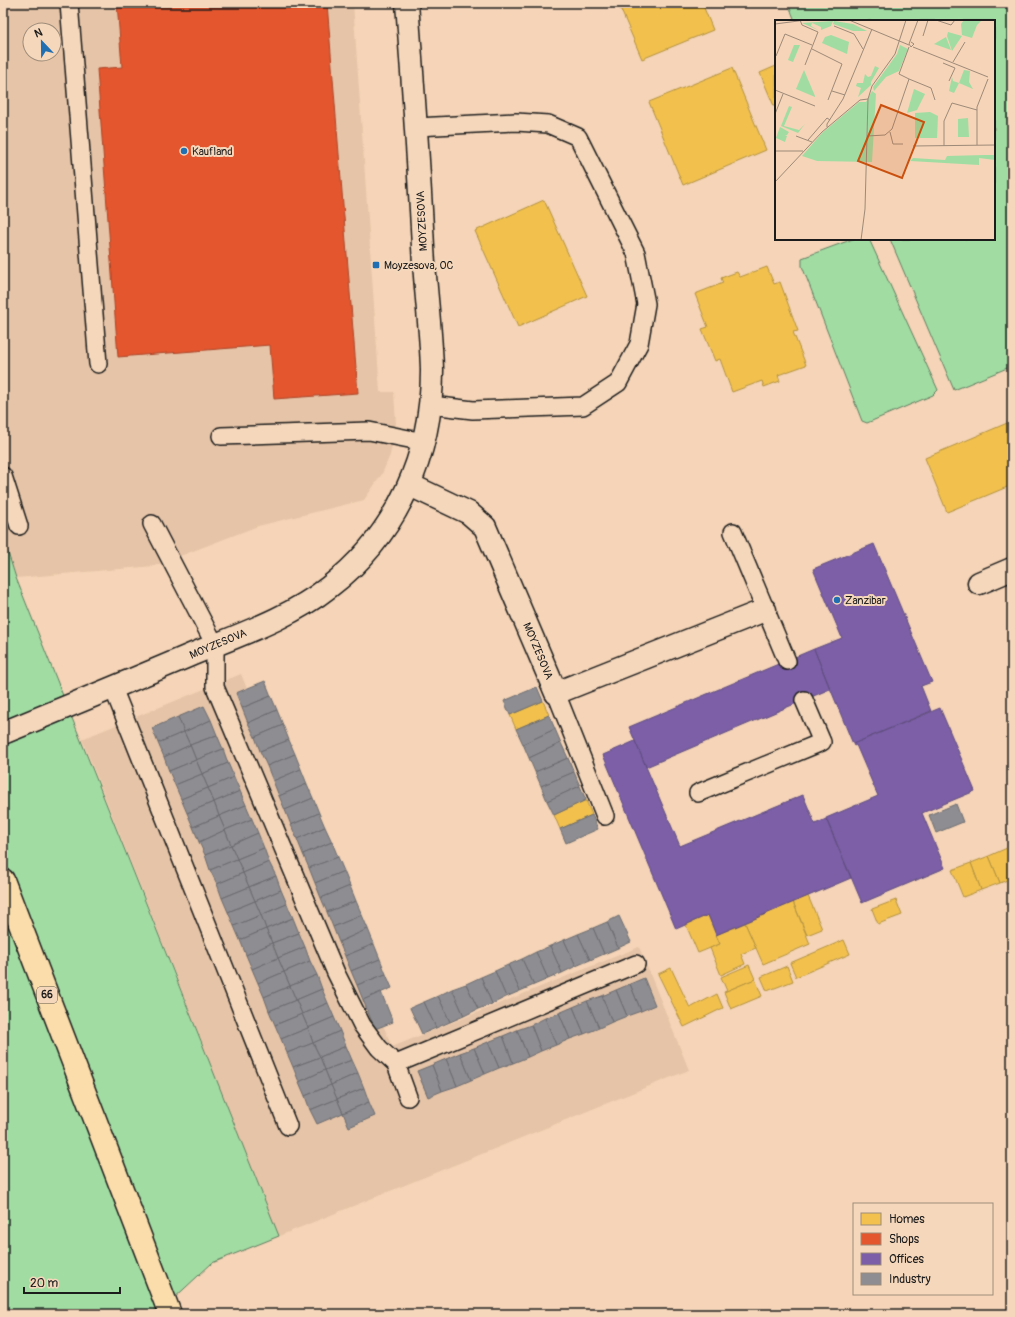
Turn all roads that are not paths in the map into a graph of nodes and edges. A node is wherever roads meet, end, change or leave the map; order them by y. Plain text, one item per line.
1 (69, 3) edge
2 (407, 3) edge
3 (416, 127) junction
4 (98, 364) dead end
5 (431, 405) junction
6 (221, 436) dead end
7 (424, 442) junction
8 (3, 476) edge
9 (410, 485) junction
10 (152, 524) dead end
11 (19, 526) dead end
12 (733, 532) dead end
13 (1012, 569) edge
14 (979, 583) dead end
15 (765, 610) junction
16 (215, 645) junction
17 (787, 661) dead end
18 (113, 688) junction
19 (556, 693) junction
20 (804, 700) dead end
21 (3, 733) edge
22 (698, 793) dead end
23 (605, 816) dead end
24 (3, 880) edge
25 (636, 964) dead end
26 (396, 1064) junction
27 (408, 1097) dead end
28 (288, 1126) dead end
29 (170, 1314) edge

1 - 4 lane
2 - 3 street, MOYZESOVA
3 - 5 street, MOYZESOVA
3 - 5 lane
5 - 7 street, MOYZESOVA
6 - 7 lane
7 - 9 street, MOYZESOVA
8 - 11 lane
9 - 16 street, MOYZESOVA
9 - 19 street, MOYZESOVA
10 - 16 lane
12 - 15 lane
13 - 14 street
15 - 17 lane
15 - 19 street, MOYZESOVA
16 - 18 street, MOYZESOVA
16 - 26 lane
18 - 21 street, MOYZESOVA
18 - 28 lane
19 - 23 lane
20 - 22 lane
24 - 29 main road, 66
25 - 26 lane
26 - 27 lane

